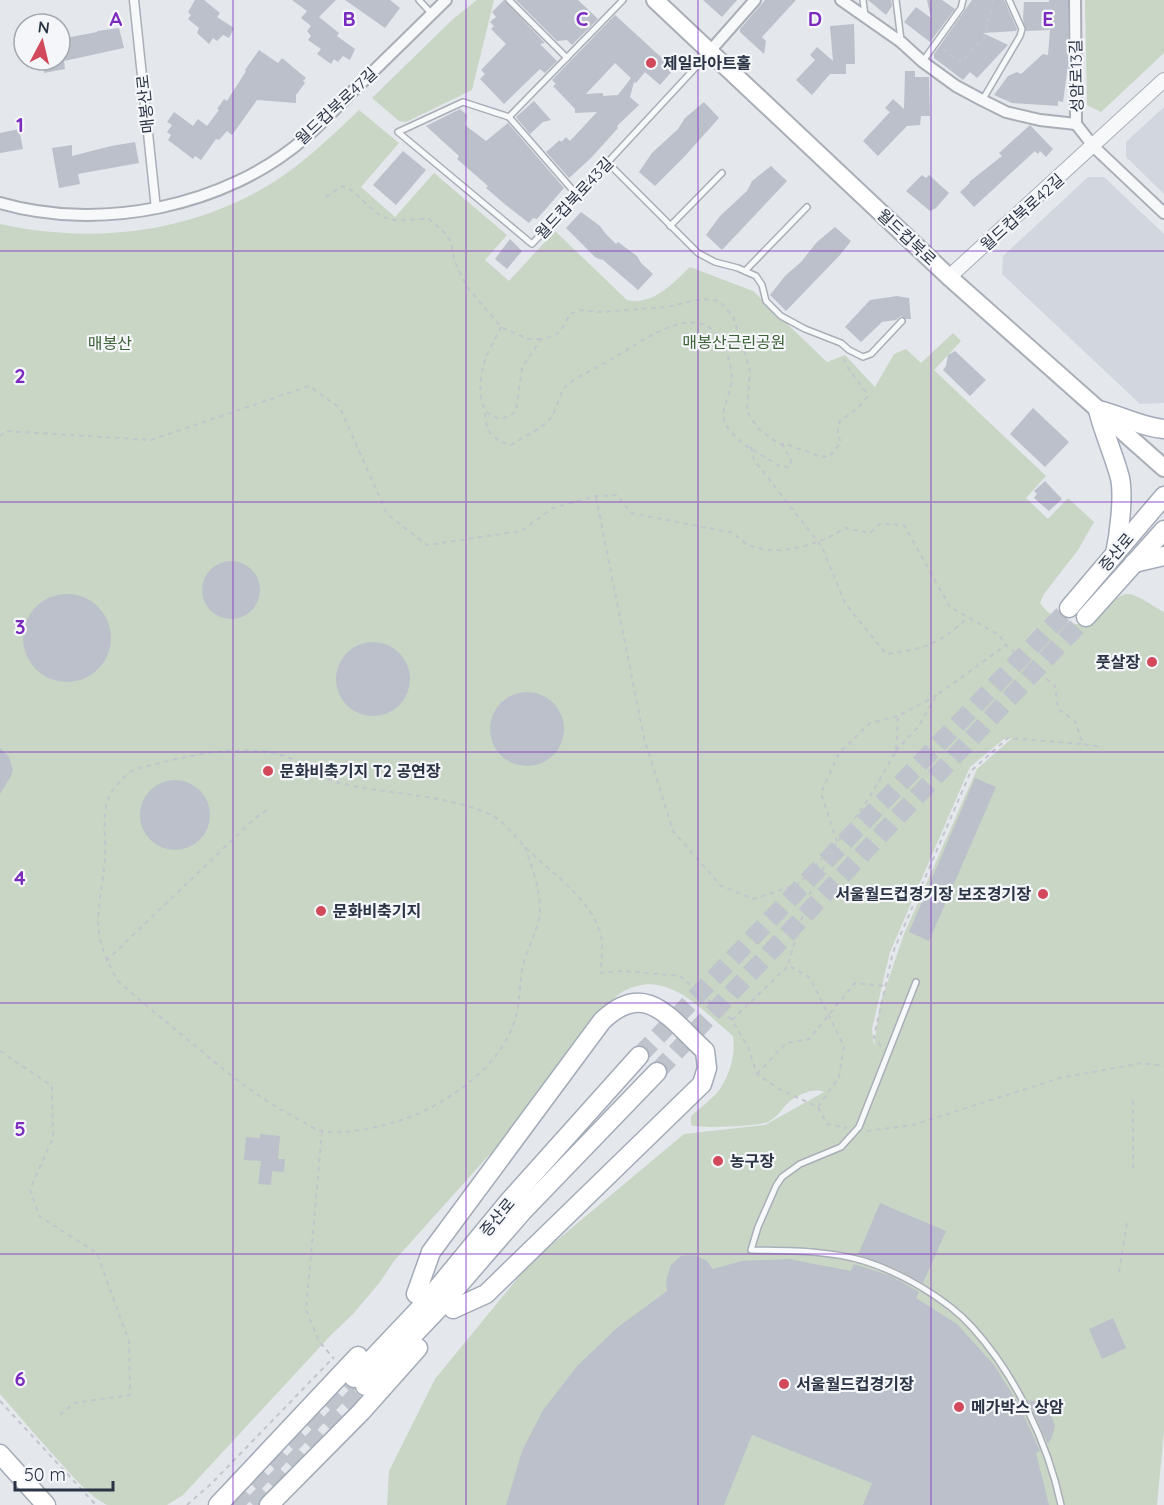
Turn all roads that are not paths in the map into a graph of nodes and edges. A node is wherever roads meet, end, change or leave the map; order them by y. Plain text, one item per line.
1 (134, 0) edge
2 (419, 0) edge
3 (446, 0) edge
4 (509, 0) edge
5 (623, 0) edge
6 (655, 0) edge
7 (755, 0) edge
8 (841, 0) edge
9 (863, 0) edge
10 (896, 0) edge
11 (963, 0) edge
12 (1009, 0) edge
13 (1075, 0) edge
14 (432, 14) junction
15 (865, 16) junction
16 (902, 42) junction
17 (710, 51) junction
18 (567, 58) junction
19 (923, 62) junction
20 (1164, 80) edge
21 (982, 100) junction
22 (509, 117) junction
23 (1076, 124) junction
24 (1094, 147) junction
25 (608, 162) junction
26 (722, 173) dead end
27 (577, 195) junction
28 (0, 203) edge
29 (807, 207) dead end
30 (156, 209) junction
31 (1164, 213) edge
32 (670, 226) junction
33 (745, 271) junction
34 (949, 277) junction
35 (902, 321) dead end
36 (1098, 410) junction
37 (1164, 429) edge
38 (1164, 468) edge
39 (1164, 496) edge
40 (1164, 530) edge
41 (1115, 554) junction
42 (1164, 556) edge
43 (1134, 563) junction
44 (1069, 608) tunnel mouth
45 (1086, 617) tunnel mouth
46 (916, 982) dead end
47 (639, 1056) tunnel mouth
48 (657, 1072) tunnel mouth
49 (516, 1206) junction
50 (416, 1294) junction
51 (453, 1309) junction
52 (360, 1382) tunnel mouth
53 (0, 1454) edge
54 (46, 1505) edge
55 (218, 1505) edge
56 (269, 1505) edge
57 (1060, 1505) edge

1 - 30 street, 매봉산로
2 - 14 lane
3 - 14 street, 월드컵북로47길
4 - 18 lane
5 - 18 lane
6 - 17 main road, 월드컵북로
7 - 17 street
8 - 15 street
9 - 15 lane
10 - 16 lane
11 - 19 lane
12 - 21 lane
13 - 23 street, 성암로13길
14 - 30 street, 월드컵북로47길
15 - 16 street
16 - 19 street
17 - 25 lane, 월드컵북로43길
17 - 34 main road, 월드컵북로
18 - 22 lane
19 - 21 street
20 - 24 street, 월드컵북로42길
21 - 23 street
22 - 27 lane
22 - 27 lane, 월드컵북로43길
23 - 24 street, 성암로13길
24 - 31 street
24 - 34 street, 월드컵북로42길
25 - 27 lane, 월드컵북로43길
25 - 32 lane
26 - 32 lane
28 - 30 street, 월드컵북로47길
29 - 33 lane
32 - 33 lane
33 - 35 lane
34 - 36 main road, 월드컵북로
36 - 37 main road
36 - 38 main road, 월드컵북로
36 - 41 main road
39 - 41 main road, 증산로
40 - 43 main road, 증산로
41 - 44 main road, 증산로
42 - 43 main road
43 - 45 main road, 증산로
46 - 57 lane
47 - 49 main road, 증산로
48 - 49 main road, 증산로
49 - 50 main road
49 - 51 main road
49 - 52 main road, 증산로
50 - 51 main road
50 - 55 main road
51 - 56 main road
53 - 54 main road

